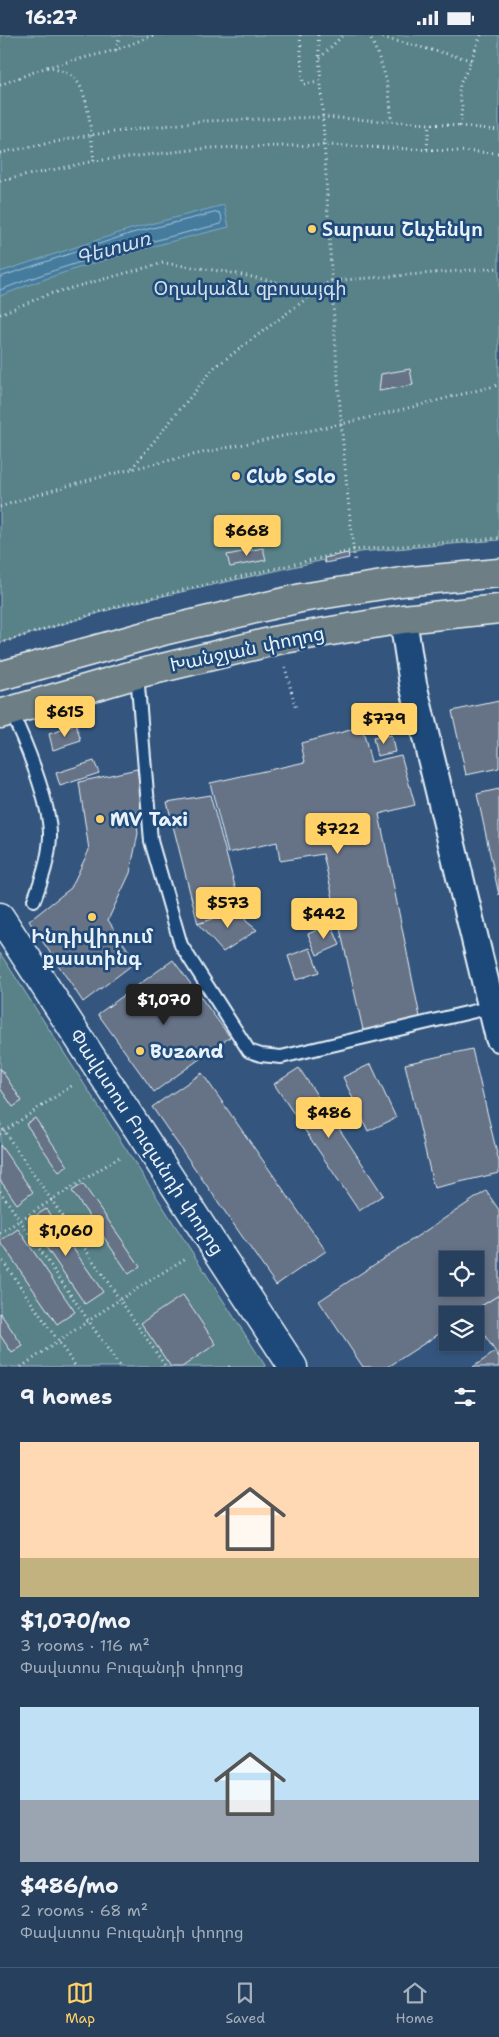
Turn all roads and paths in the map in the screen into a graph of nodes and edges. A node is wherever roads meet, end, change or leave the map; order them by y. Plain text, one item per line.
1 (120, 35) edge
2 (154, 35) edge
3 (300, 35) edge
4 (318, 35) edge
5 (343, 35) edge
6 (369, 35) edge
7 (373, 35) edge
8 (481, 35) edge
9 (116, 50) junction
10 (320, 58) junction
11 (471, 60) junction
12 (47, 67) junction
13 (321, 82) junction
14 (0, 85) edge
15 (323, 117) junction
16 (391, 121) junction
17 (429, 124) junction
18 (460, 126) junction
19 (499, 130) edge
20 (90, 135) junction
21 (325, 145) junction
22 (427, 149) junction
23 (0, 153) edge
24 (499, 153) edge
25 (94, 161) junction
26 (0, 181) edge
27 (499, 268) edge
28 (330, 281) junction
29 (317, 290) junction
30 (0, 314) edge
31 (499, 385) edge
32 (341, 424) junction
33 (132, 468) junction
34 (0, 507) edge
35 (499, 538) edge
36 (354, 550) junction
37 (499, 573) edge
38 (248, 575) junction
39 (250, 583) dead end
40 (359, 589) junction
41 (151, 598) junction
42 (128, 603) junction
43 (153, 605) dead end
44 (111, 608) junction
45 (499, 609) edge
46 (130, 611) dead end
47 (114, 616) dead end
48 (403, 619) junction
49 (278, 640) junction
50 (0, 643) edge
51 (137, 673) junction
52 (0, 676) edge
53 (296, 709) dead end
54 (5, 712) edge
55 (34, 900) dead end
56 (0, 917) edge
57 (492, 1007) junction
58 (499, 1038) edge
59 (73, 1085) dead end
60 (0, 1125) edge
61 (4, 1131) junction
62 (0, 1134) edge
63 (120, 1156) dead end
64 (0, 1191) edge
65 (51, 1200) junction
66 (20, 1220) junction
67 (0, 1233) edge
68 (0, 1257) edge
69 (186, 1258) dead end
70 (120, 1300) junction
71 (88, 1321) junction
72 (58, 1342) junction
73 (21, 1367) edge
74 (76, 1367) edge
75 (120, 1367) edge
76 (166, 1367) edge
77 (293, 1367) edge

1 - 9 path
2 - 9 path
3 - 13 path
4 - 10 path
5 - 10 path
6 - 16 path
7 - 11 path
8 - 11 path
9 - 12 path
10 - 13 path
11 - 18 path
12 - 14 path
12 - 20 path
13 - 15 path
15 - 16 path
15 - 20 path
15 - 21 path
16 - 17 path
17 - 18 path
17 - 22 path
18 - 19 path
20 - 23 path
20 - 25 path
21 - 22 path
21 - 25 path
21 - 28 path
22 - 24 path
25 - 26 path
27 - 28 path
28 - 29 path
28 - 32 path
29 - 30 path
29 - 33 path
31 - 32 path
32 - 33 path
32 - 36 path
33 - 34 path
35 - 36 path
36 - 38 path
36 - 40 path
37 - 40 main road, Խանջյան փողոց
38 - 39 path
38 - 41 path
40 - 52 main road, Խանջյան փողոց
41 - 42 path
41 - 43 path
42 - 44 path
42 - 46 path
44 - 47 path
44 - 50 path
45 - 48 main road, Խանջյան փողոց
48 - 49 main road, Խանջյան փողոց
48 - 57 street
49 - 51 main road, Խանջյան փողոց
49 - 53 path
51 - 54 main road, Խանջյան փողոց
51 - 57 lane
54 - 55 lane
56 - 77 street, Փավստոս Բուզանդի փողոց
57 - 58 street
59 - 61 path
60 - 61 path
61 - 62 path
61 - 65 path
63 - 65 path
64 - 66 path
65 - 66 path
65 - 70 path
66 - 67 path
66 - 71 path
68 - 72 path
69 - 70 path
70 - 71 path
70 - 76 path
71 - 72 path
71 - 75 path
72 - 73 path
72 - 74 path

